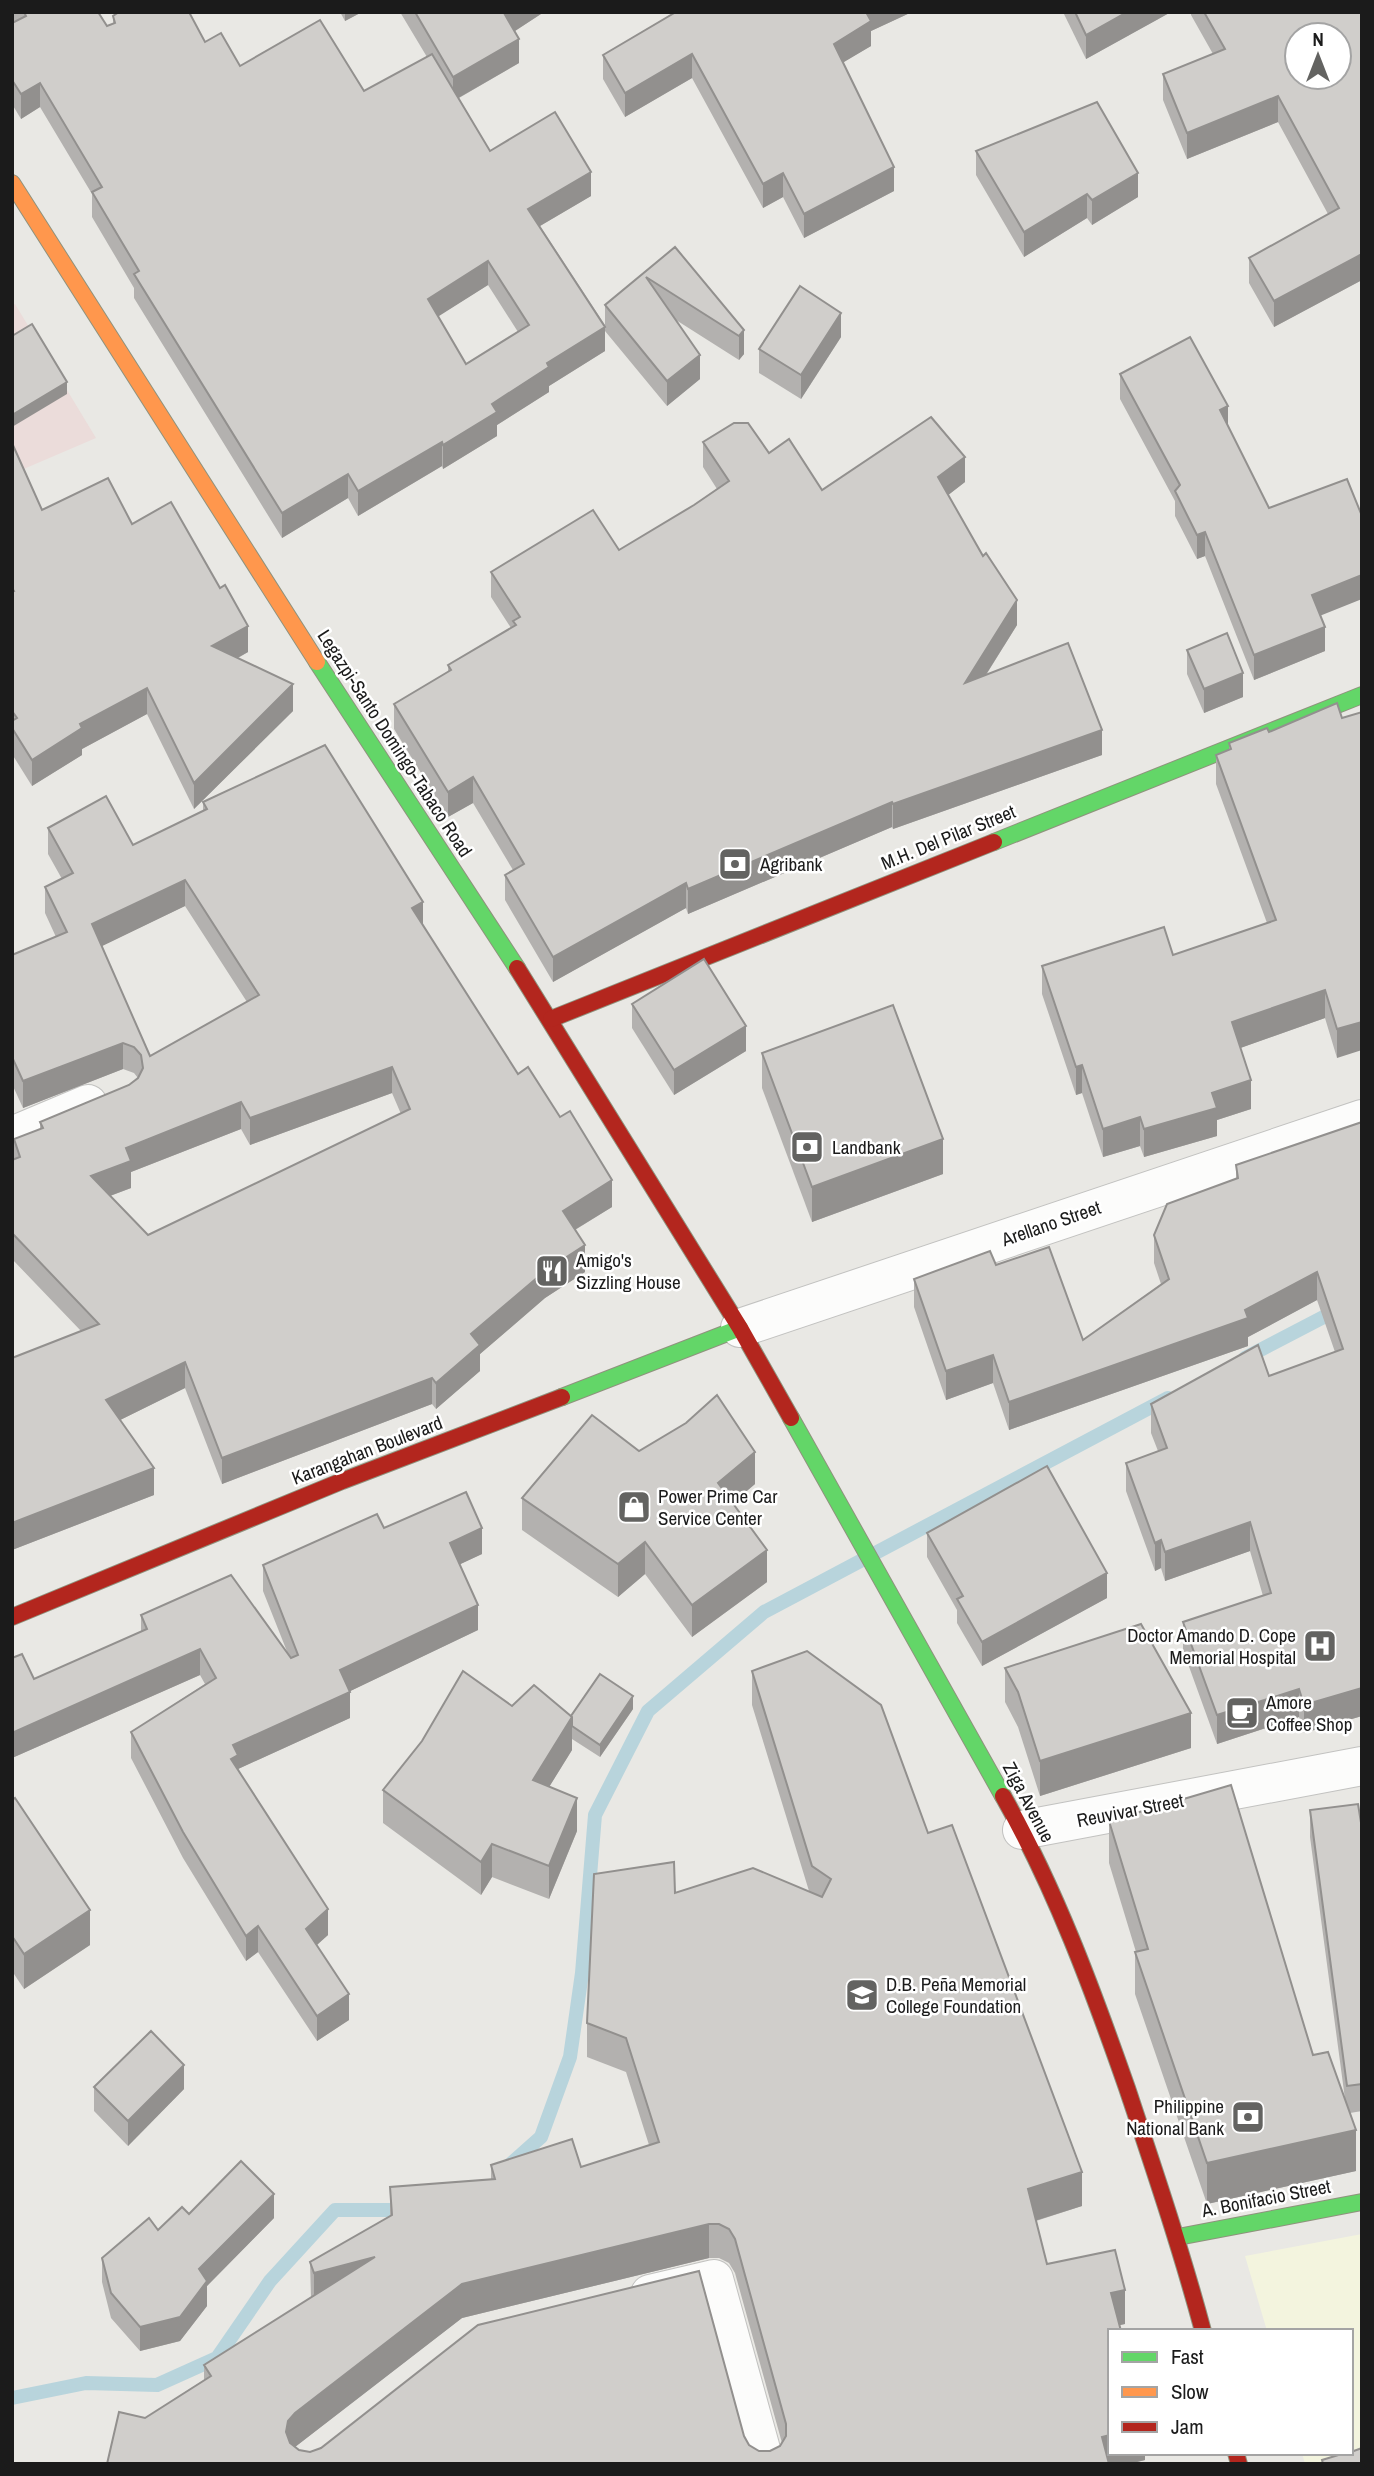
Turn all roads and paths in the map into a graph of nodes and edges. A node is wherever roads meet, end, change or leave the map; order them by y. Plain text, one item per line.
1 (12, 183) edge
2 (1362, 695) edge
3 (551, 1019) junction
4 (121, 1091) edge
5 (1362, 1119) edge
6 (12, 1136) edge
7 (740, 1328) junction
8 (12, 1617) edge
9 (1362, 1766) edge
10 (1023, 1830) junction
11 (1362, 2202) edge
12 (1178, 2237) junction
13 (610, 2304) edge
14 (1202, 2329) edge
15 (765, 2464) edge

1 - 3 main road, Legazpi-Santo Domingo-Tabaco Road
2 - 3 main road, M.H. Del Pilar Street
3 - 7 main road, Legazpi-Santo Domingo-Tabaco Road
4 - 6 street
5 - 7 street, Arellano Street
7 - 8 main road, Karangahan Boulevard
7 - 10 main road, Ziga Avenue
9 - 10 street, Reuvivar Street
10 - 12 main road, Ziga Avenue
11 - 12 main road, A. Bonifacio Street
12 - 14 main road, Ziga Avenue
13 - 15 street

